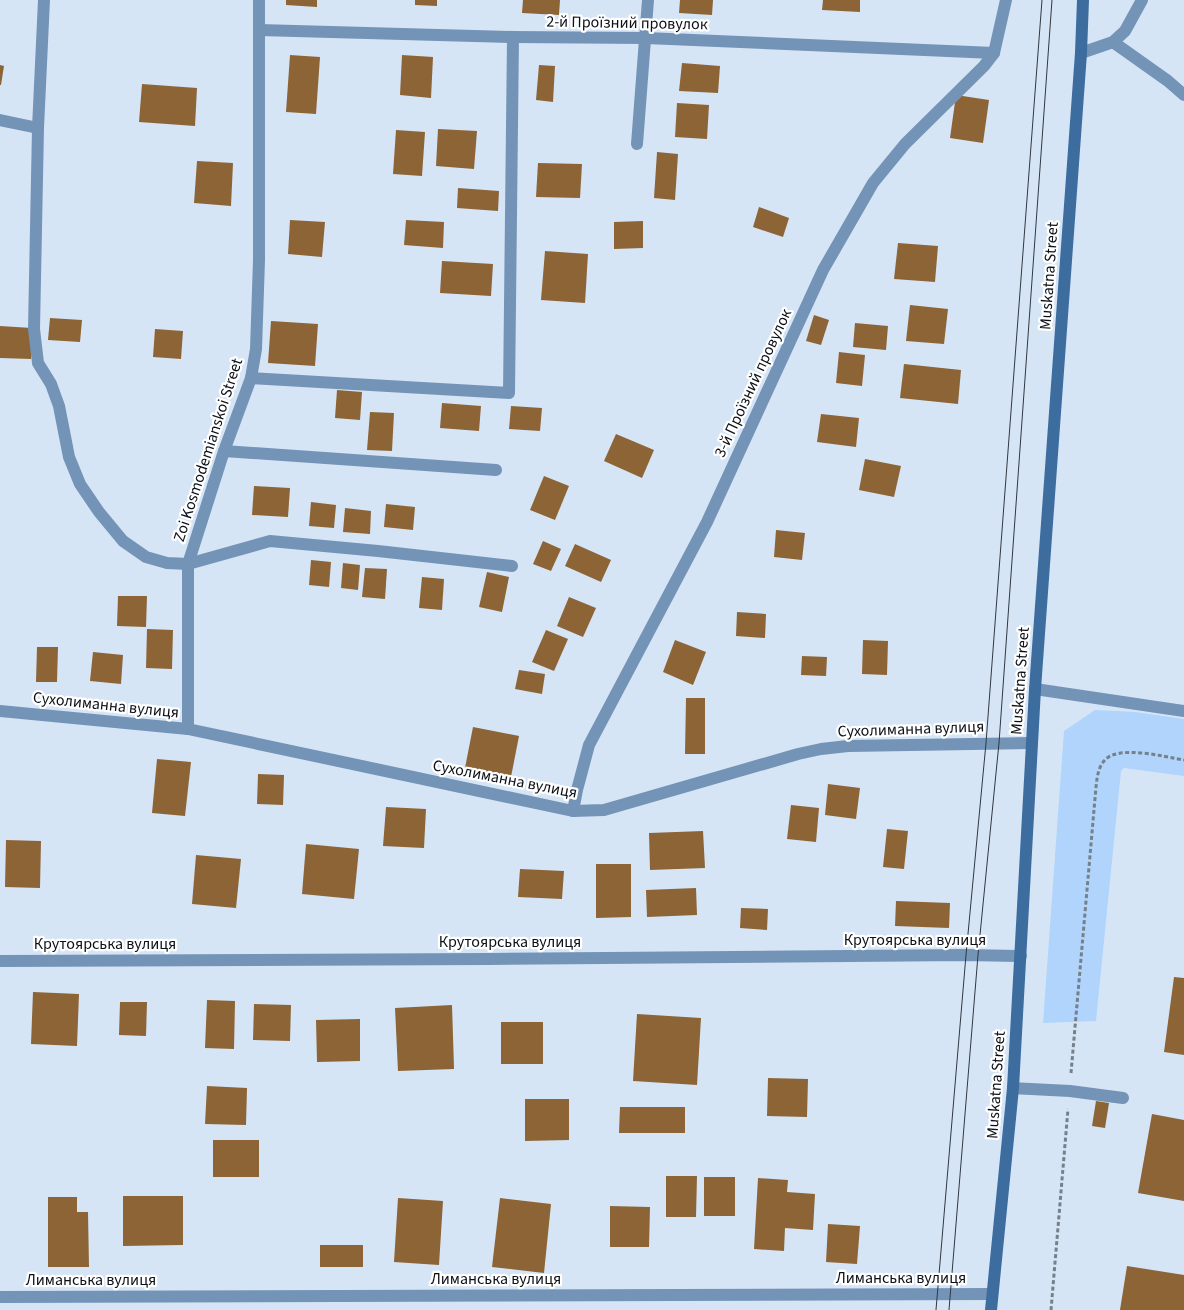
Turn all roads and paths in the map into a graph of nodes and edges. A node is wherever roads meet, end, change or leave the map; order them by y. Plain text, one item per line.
1 (44, 0) edge
2 (259, 0) edge
3 (648, 0) edge
4 (1006, 0) edge
5 (1083, 0) edge
6 (1142, 0) edge
7 (259, 30) junction
8 (513, 37) junction
9 (646, 38) junction
10 (1113, 42) junction
11 (1081, 53) junction
12 (994, 54) junction
13 (1184, 95) edge
14 (0, 120) edge
15 (38, 128) junction
16 (636, 144) dead end
17 (251, 378) junction
18 (224, 451) junction
19 (496, 470) dead end
20 (188, 564) junction
21 (512, 566) dead end
22 (1035, 689) junction
23 (0, 711) edge
24 (1184, 711) edge
25 (188, 729) junction
26 (1032, 743) junction
27 (1184, 760) edge
28 (573, 811) junction
29 (1021, 956) junction
30 (0, 961) edge
31 (1012, 1088) junction
32 (1070, 1091) junction
33 (1123, 1098) dead end
34 (992, 1294) junction
35 (0, 1297) edge
36 (991, 1310) edge
37 (1050, 1310) edge

1 - 15 street
2 - 7 street, Zoi Kosmodemianskoi Street
3 - 9 street
4 - 12 street, 3-й Проїзний провулок
5 - 11 street, Muskatna Street
6 - 10 street
7 - 8 street, 2-й Проїзний провулок
7 - 17 street, Zoi Kosmodemianskoi Street
8 - 9 street, 2-й Проїзний провулок
8 - 17 street
9 - 12 street, 2-й Проїзний провулок
9 - 16 street
10 - 11 street
10 - 13 street
11 - 22 street, Muskatna Street
12 - 28 street, 3-й Проїзний провулок
14 - 15 street
15 - 20 street
17 - 18 street, Zoi Kosmodemianskoi Street
18 - 19 street
18 - 20 street, Zoi Kosmodemianskoi Street
20 - 21 street
20 - 25 street, Zoi Kosmodemianskoi Street
22 - 24 street
22 - 26 street, Muskatna Street
23 - 25 street, Сухолиманна вулиця
25 - 28 street, Сухолиманна вулиця
26 - 28 street, Сухолиманна вулиця
26 - 29 street, Muskatna Street
27 - 32 path
29 - 30 street, Крутоярська вулиця
29 - 31 street, Muskatna Street
31 - 32 street
31 - 34 street, Muskatna Street
32 - 33 street
32 - 37 path
34 - 35 street, Лиманська вулиця
34 - 36 street, Muskatna Street

